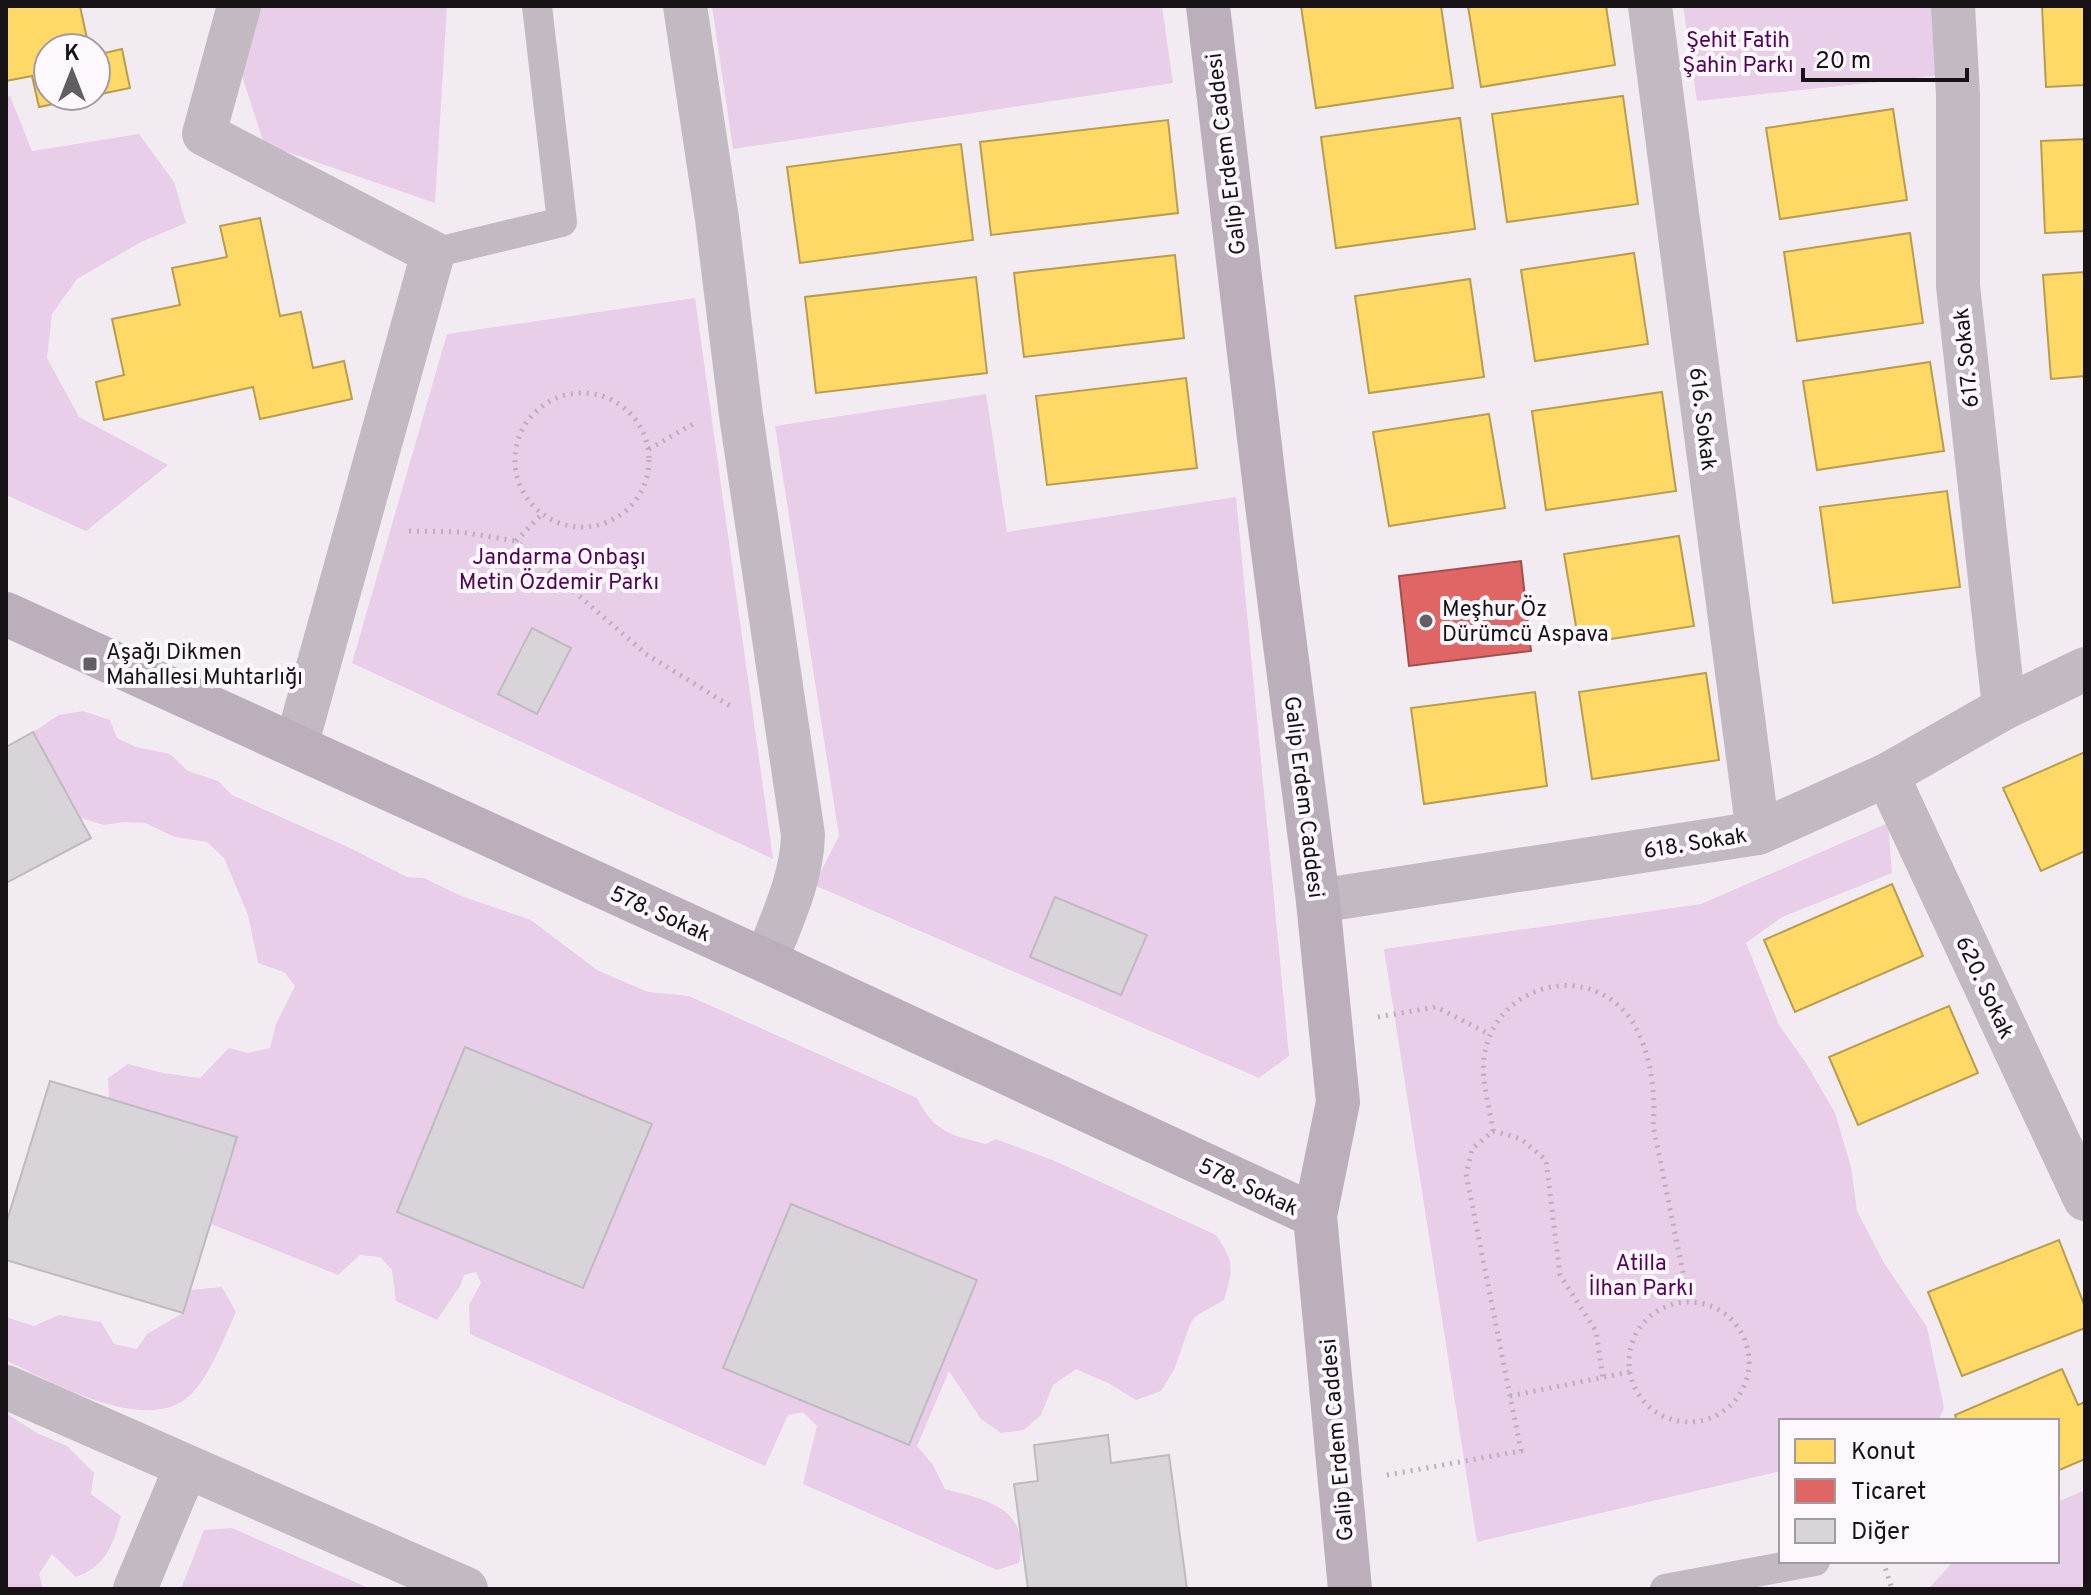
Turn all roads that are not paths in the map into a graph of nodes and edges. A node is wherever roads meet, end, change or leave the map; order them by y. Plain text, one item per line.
1 (239, 6) edge
2 (537, 6) edge
3 (685, 6) edge
4 (1208, 6) edge
5 (1650, 6) edge
6 (1953, 6) edge
7 (433, 253) junction
8 (6, 614) edge
9 (2085, 669) edge
10 (2004, 708) junction
11 (296, 746) junction
12 (1887, 775) junction
13 (1758, 833) junction
14 (1318, 901) junction
15 (766, 961) junction
16 (2085, 1199) edge
17 (1315, 1216) junction
18 (6, 1387) edge
19 (186, 1467) junction
20 (1804, 1563) edge
21 (135, 1589) edge
22 (466, 1589) edge
23 (1350, 1589) edge
24 (1665, 1589) edge

1 - 7 street
2 - 7 lane
3 - 15 street
4 - 14 main road, Galip Erdem Caddesi
5 - 13 street, 616. Sokak
6 - 10 street, 617. Sokak
7 - 11 street
8 - 11 main road, 578. Sokak
9 - 10 street, 618. Sokak
10 - 12 street, 618. Sokak
11 - 15 main road, 578. Sokak
12 - 13 street, 618. Sokak
12 - 16 street, 620. Sokak
13 - 14 street, 618. Sokak
14 - 17 main road, Galip Erdem Caddesi
15 - 17 main road, 578. Sokak
17 - 23 main road, Galip Erdem Caddesi
18 - 19 street
19 - 21 street
19 - 22 street
20 - 24 lane

